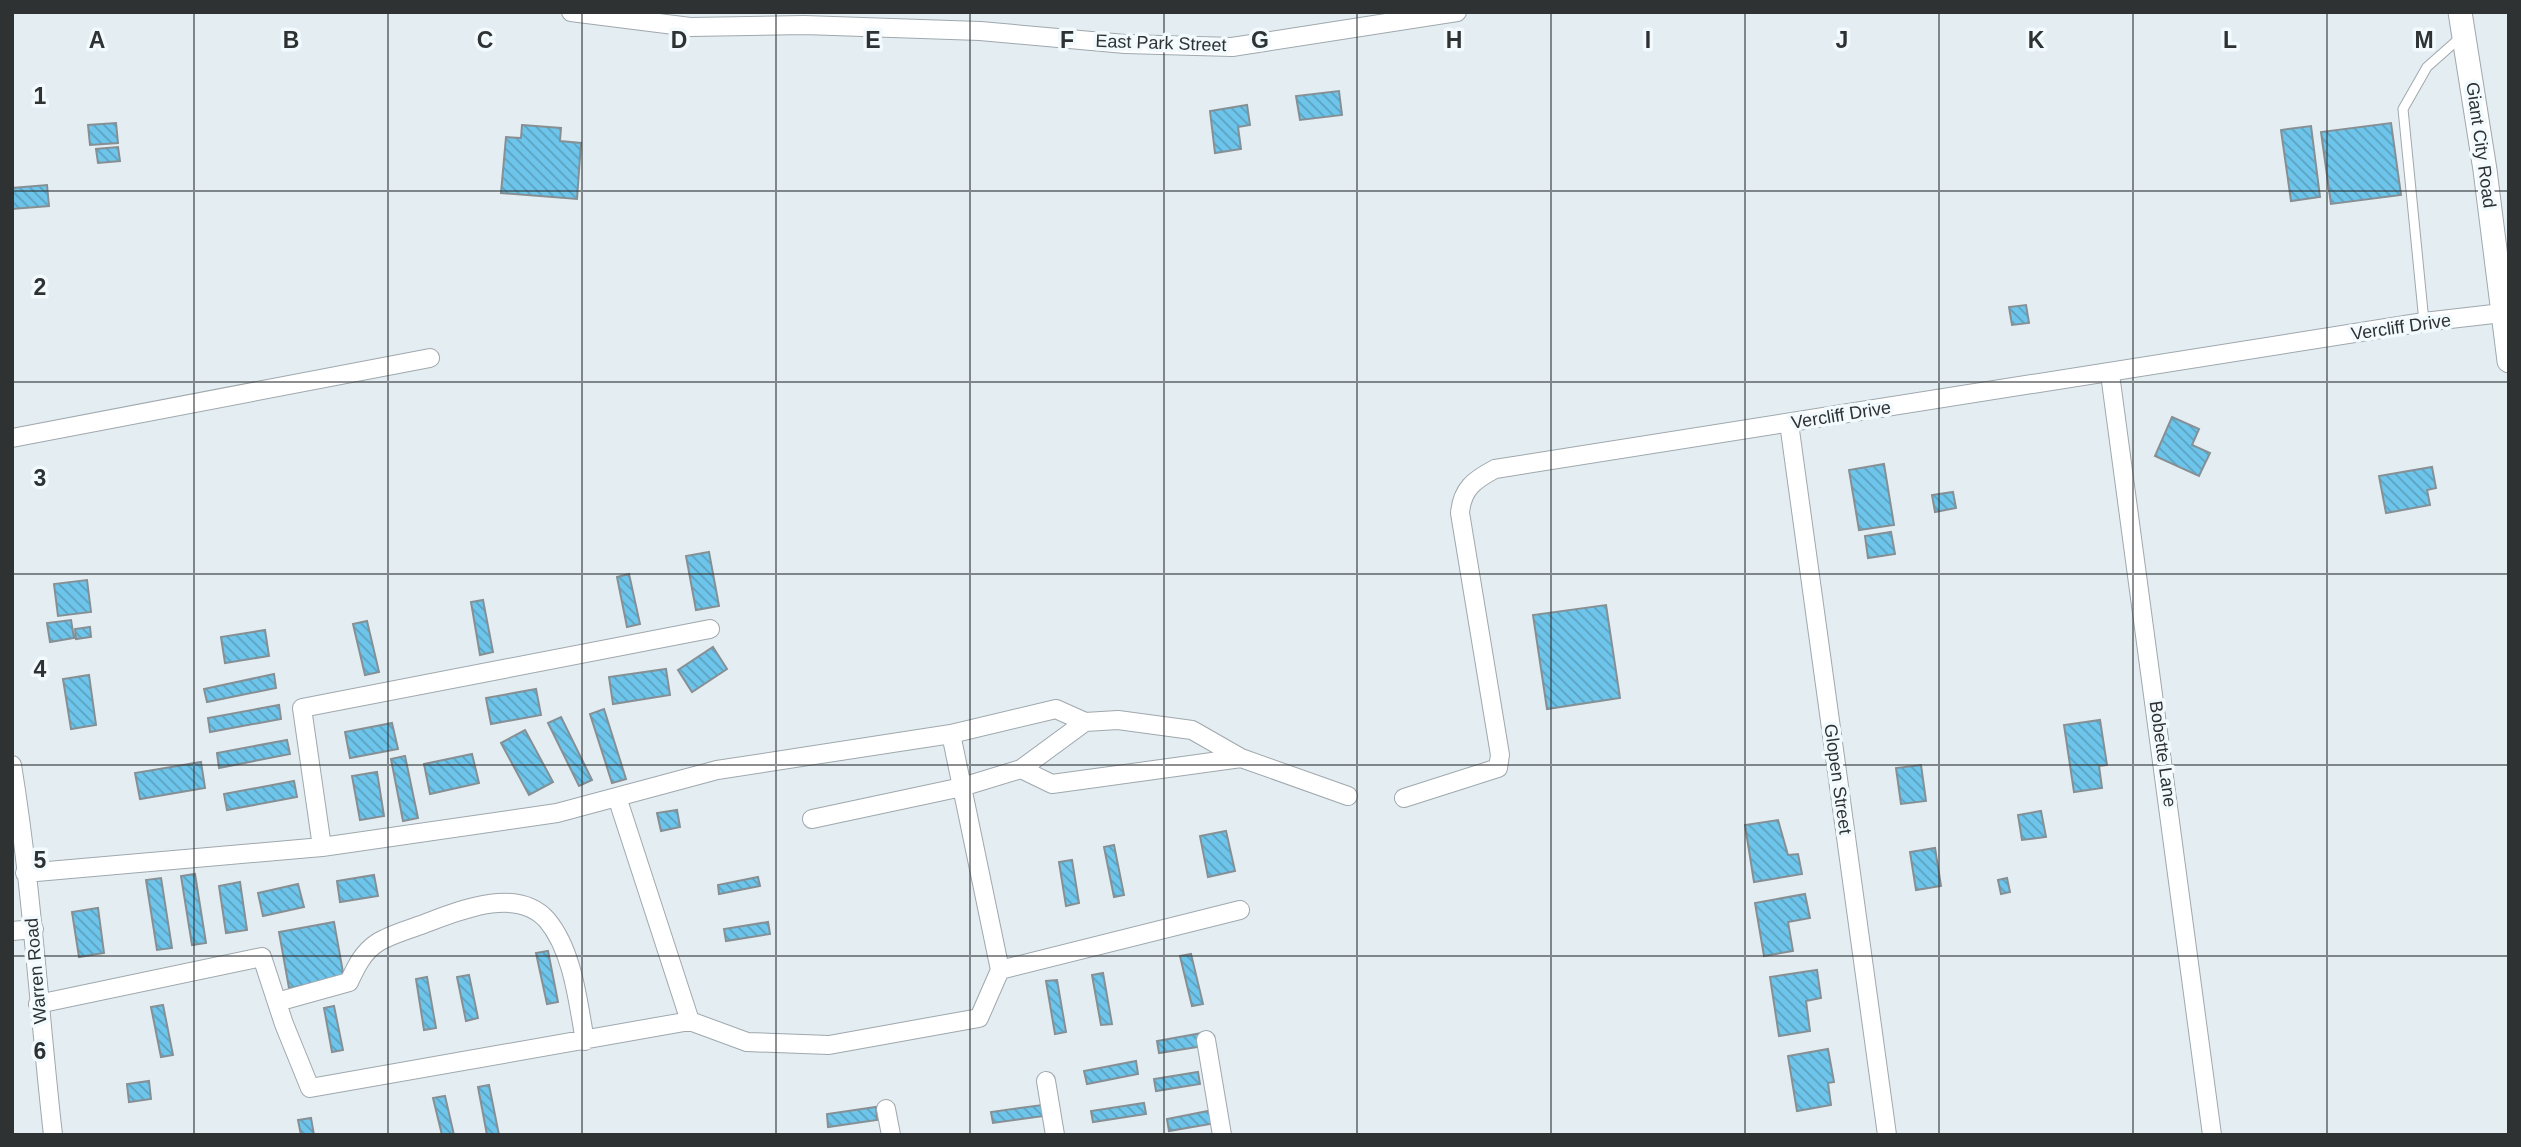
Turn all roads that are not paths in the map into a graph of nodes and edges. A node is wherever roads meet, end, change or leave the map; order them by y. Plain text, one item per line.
1 (571, 12) edge
2 (1457, 12) edge
3 (2462, 23) edge
4 (2502, 313) junction
5 (2424, 322) junction
6 (430, 358) dead end
7 (2509, 361) edge
8 (2110, 374) junction
9 (1789, 423) junction
10 (12, 438) edge
11 (710, 629) dead end
12 (1085, 722) junction
13 (951, 734) junction
14 (1241, 758) junction
15 (12, 765) edge
16 (1021, 769) junction
17 (962, 787) junction
18 (1348, 796) dead end
19 (617, 797) junction
20 (1404, 798) dead end
21 (812, 819) dead end
22 (322, 848) junction
23 (25, 873) junction
24 (1240, 910) dead end
25 (34, 929) junction
26 (12, 930) edge
27 (1000, 970) junction
28 (277, 1002) junction
29 (38, 1004) junction
30 (690, 1021) junction
31 (1206, 1040) dead end
32 (585, 1041) junction
33 (1046, 1081) dead end
34 (886, 1109) dead end
35 (53, 1135) edge
36 (891, 1135) edge
37 (1055, 1135) edge
38 (1222, 1135) edge
39 (1887, 1135) edge
40 (2212, 1135) edge

1 - 2 street, East Park Street
3 - 4 street, Giant City Road
3 - 5 lane
4 - 5 street, Vercliff Drive
4 - 7 street, Giant City Road
5 - 8 street, Vercliff Drive
6 - 10 street
8 - 9 street, Vercliff Drive
8 - 40 street, Bobette Lane
9 - 20 street, Vercliff Drive
9 - 39 street, Glopen Street
11 - 22 street
12 - 13 street
12 - 14 street
12 - 16 street
13 - 17 street
13 - 19 street
14 - 16 street
14 - 18 street
15 - 23 street, Warren Road
16 - 17 street
17 - 21 street
17 - 27 street
19 - 22 street
19 - 30 street
22 - 23 street
23 - 25 street, Warren Road
24 - 27 street
25 - 26 street
25 - 29 street, Warren Road
27 - 30 street
28 - 29 street
28 - 32 street
28 - 32 street
29 - 35 street, Warren Road
30 - 32 street
31 - 38 street
33 - 37 street
34 - 36 street

